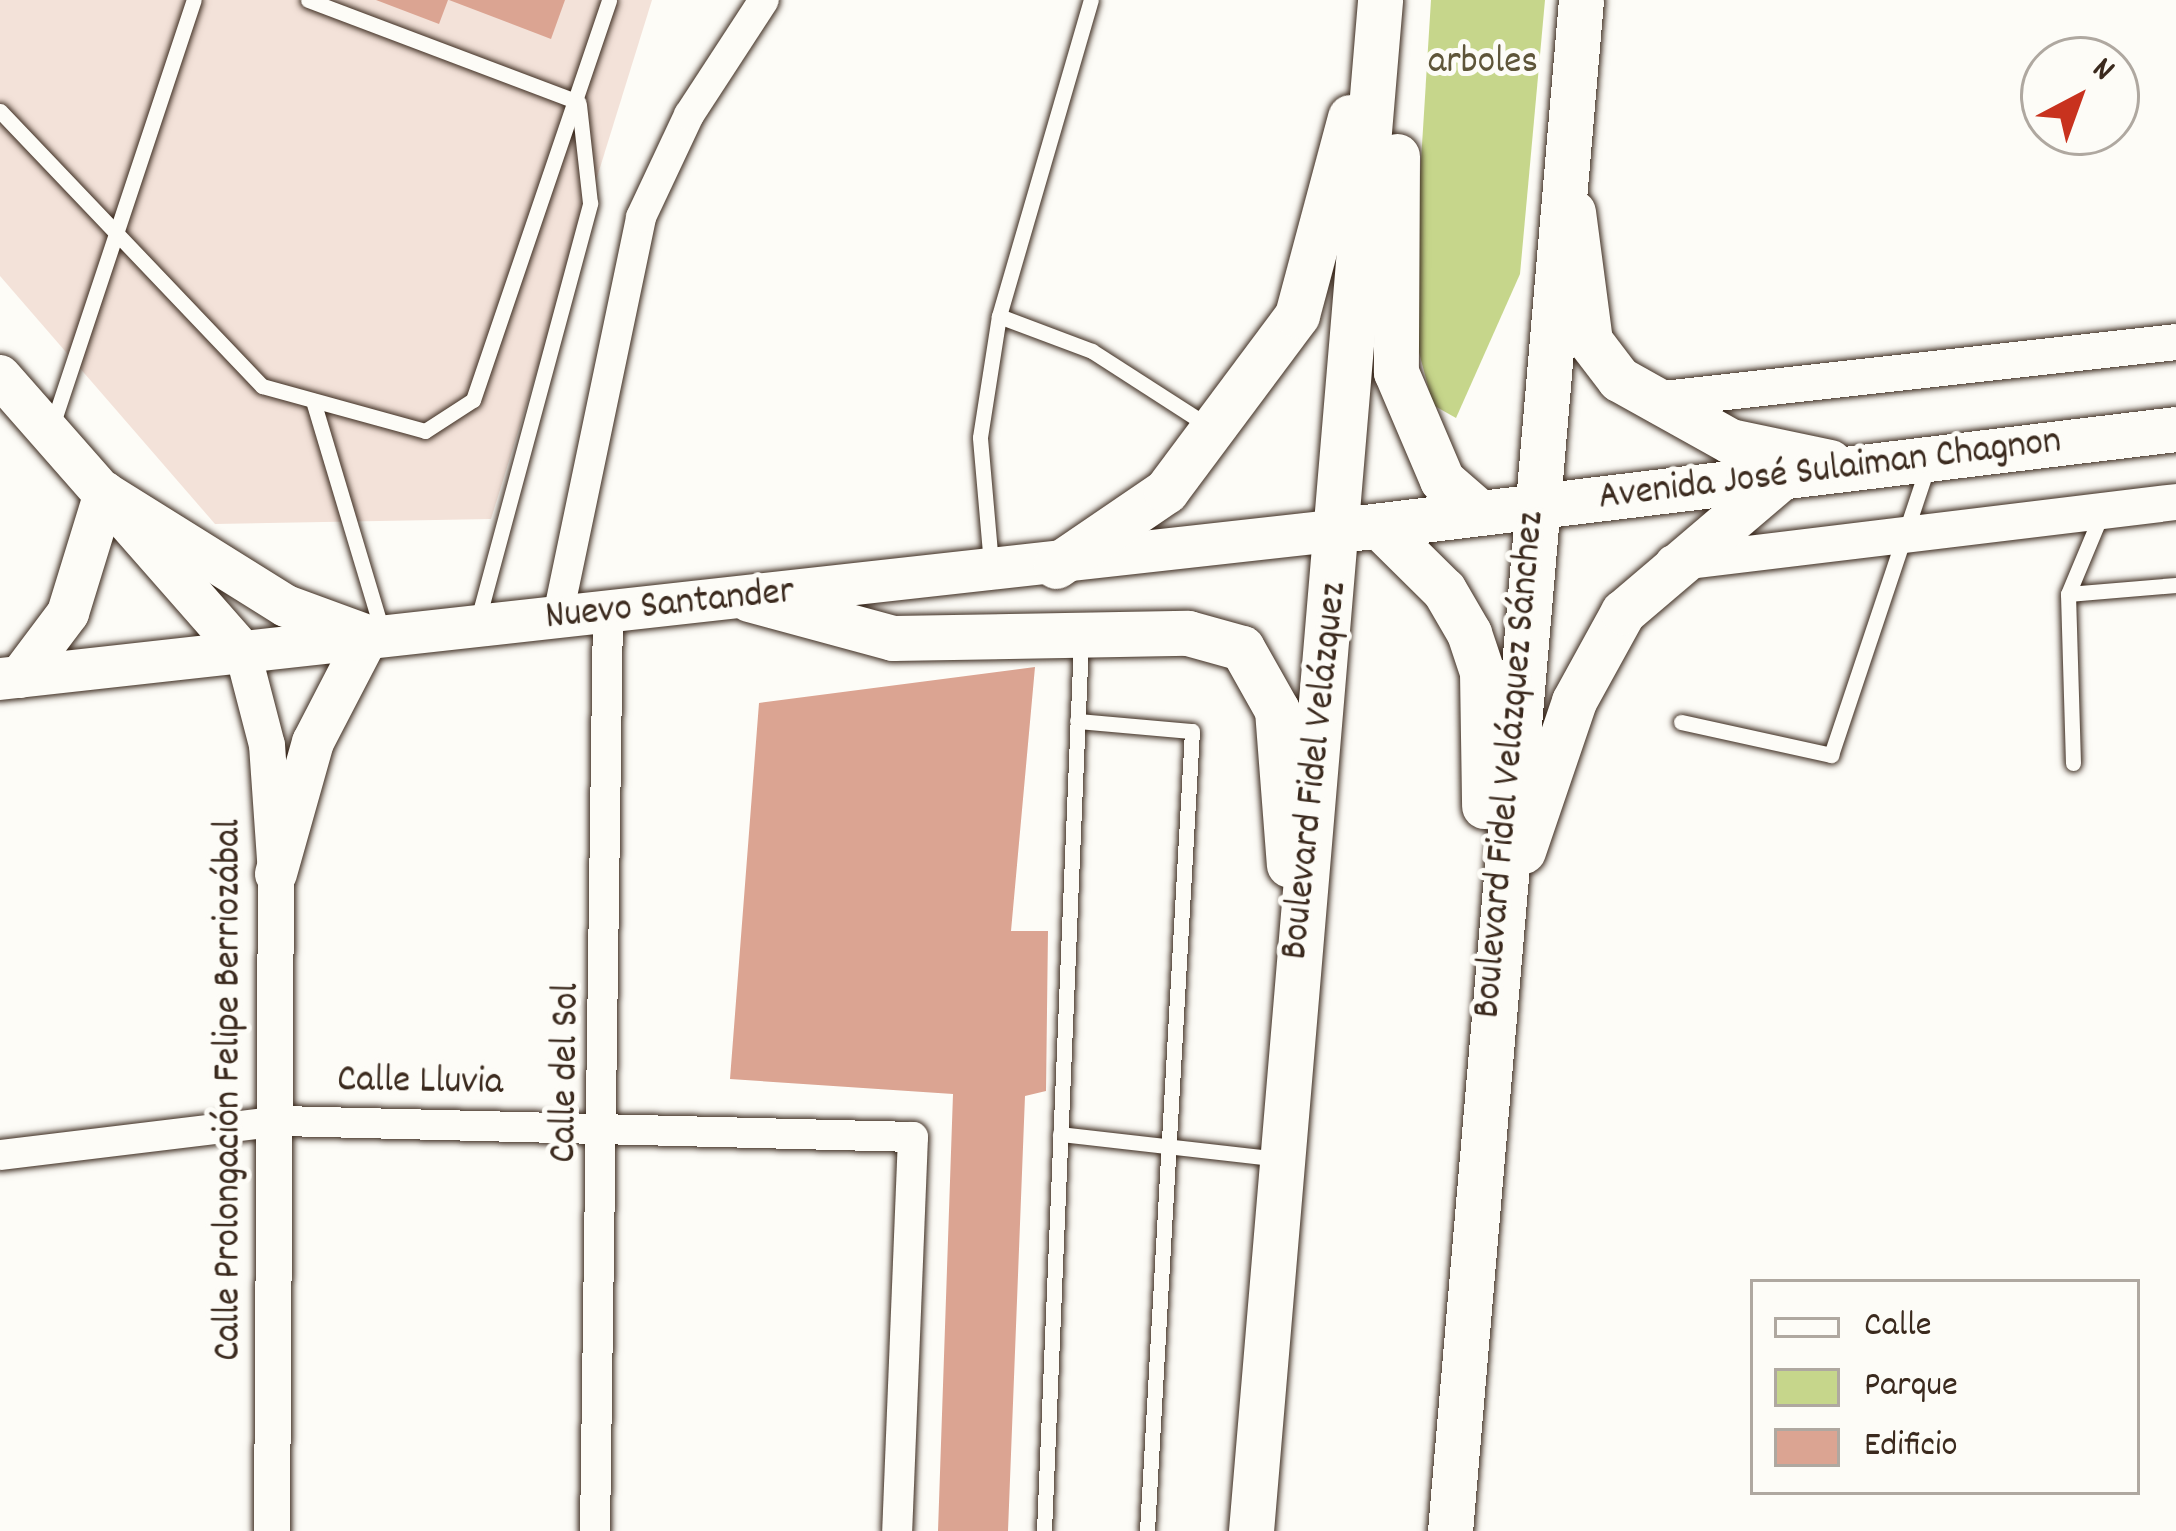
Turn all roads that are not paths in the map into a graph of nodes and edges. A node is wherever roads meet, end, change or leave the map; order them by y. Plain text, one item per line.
1 (194, 0) edge
2 (308, 0) edge
3 (609, 0) edge
4 (764, 0) edge
5 (1091, 0) edge
6 (1581, 0) edge
7 (1380, 5) edge
8 (578, 102) junction
9 (0, 111) edge
10 (1562, 161) junction
11 (112, 233) junction
12 (999, 316) junction
13 (2176, 342) edge
14 (0, 376) edge
15 (1646, 400) junction
16 (314, 404) junction
17 (2176, 429) edge
18 (50, 431) junction
19 (1217, 433) junction
20 (1929, 462) junction
21 (1868, 470) junction
22 (1779, 480) junction
23 (105, 493) junction
24 (2176, 502) edge
25 (1534, 507) junction
26 (2102, 511) junction
27 (1480, 514) junction
28 (1360, 528) junction
29 (1908, 535) junction
30 (1669, 564) junction
31 (1056, 566) junction
32 (992, 573) junction
33 (2176, 585) edge
34 (2068, 594) junction
35 (749, 599) junction
36 (608, 614) junction
37 (557, 620) junction
38 (476, 627) junction
39 (1081, 633) junction
40 (376, 635) junction
41 (243, 653) junction
42 (10, 678) edge
43 (1077, 721) junction
44 (1681, 722) dead end
45 (2073, 763) dead end
46 (276, 874) junction
47 (1497, 934) junction
48 (1297, 971) junction
49 (282, 1121) junction
50 (607, 1126) junction
51 (1060, 1134) junction
52 (1168, 1149) junction
53 (0, 1155) edge
54 (1282, 1160) junction
55 (272, 1531) edge
56 (595, 1531) edge
57 (897, 1531) edge
58 (1044, 1531) edge
59 (1147, 1531) edge
60 (1251, 1531) edge
61 (1450, 1531) edge

1 - 11 lane
2 - 8 lane
3 - 8 lane
4 - 37 street
5 - 12 lane
6 - 10 main road, Boulevard Fidel Velázquez Sánchez
7 - 19 main road
7 - 27 main road
7 - 28 main road, Boulevard Fidel Velázquez
8 - 16 lane
8 - 38 lane
9 - 11 lane
10 - 15 main road
10 - 25 main road, Boulevard Fidel Velázquez Sánchez
11 - 16 lane
11 - 18 lane
12 - 19 lane
12 - 32 lane
13 - 15 street
14 - 18 main road
15 - 21 main road
16 - 40 lane
17 - 20 main road, Avenida José Sulaiman Chagnon
18 - 23 main road
19 - 31 main road
20 - 21 main road, Avenida José Sulaiman Chagnon
20 - 29 lane
21 - 22 main road, Avenida José Sulaiman Chagnon
22 - 25 main road, Avenida José Sulaiman Chagnon
22 - 30 main road
23 - 40 main road
23 - 41 main road
23 - 42 main road
24 - 26 street
25 - 27 main road, Avenida José Sulaiman Chagnon
25 - 47 main road, Boulevard Fidel Velázquez Sánchez
26 - 29 street
26 - 34 lane
27 - 28 main road, Avenida José Sulaiman Chagnon
28 - 31 main road, Nuevo Santander
28 - 47 main road
28 - 48 main road, Boulevard Fidel Velázquez
29 - 30 street
29 - 44 lane
30 - 47 main road
31 - 32 main road, Nuevo Santander
32 - 35 main road, Nuevo Santander
33 - 34 lane
34 - 45 lane
35 - 36 main road, Nuevo Santander
35 - 39 main road
36 - 37 main road, Nuevo Santander
36 - 50 street, Calle del Sol
37 - 38 main road, Nuevo Santander
38 - 40 main road, Nuevo Santander
39 - 43 lane
39 - 48 main road
40 - 41 main road, Nuevo Santander
40 - 46 main road
41 - 42 main road, Nuevo Santander
41 - 46 street, Calle Prolongación Felipe Berriozábal
43 - 51 lane
43 - 52 lane
46 - 49 street, Calle Prolongación Felipe Berriozábal
47 - 61 main road, Boulevard Fidel Velázquez Sánchez
48 - 54 main road, Boulevard Fidel Velázquez
49 - 50 street, Calle Lluvia
49 - 53 street, Calle Lluvia
49 - 55 street, Calle Prolongación Felipe Berriozábal
50 - 56 street, Calle del Sol
50 - 57 street, Calle Lluvia
51 - 52 lane
51 - 58 lane
52 - 54 lane
52 - 59 lane
54 - 60 main road, Boulevard Fidel Velázquez

